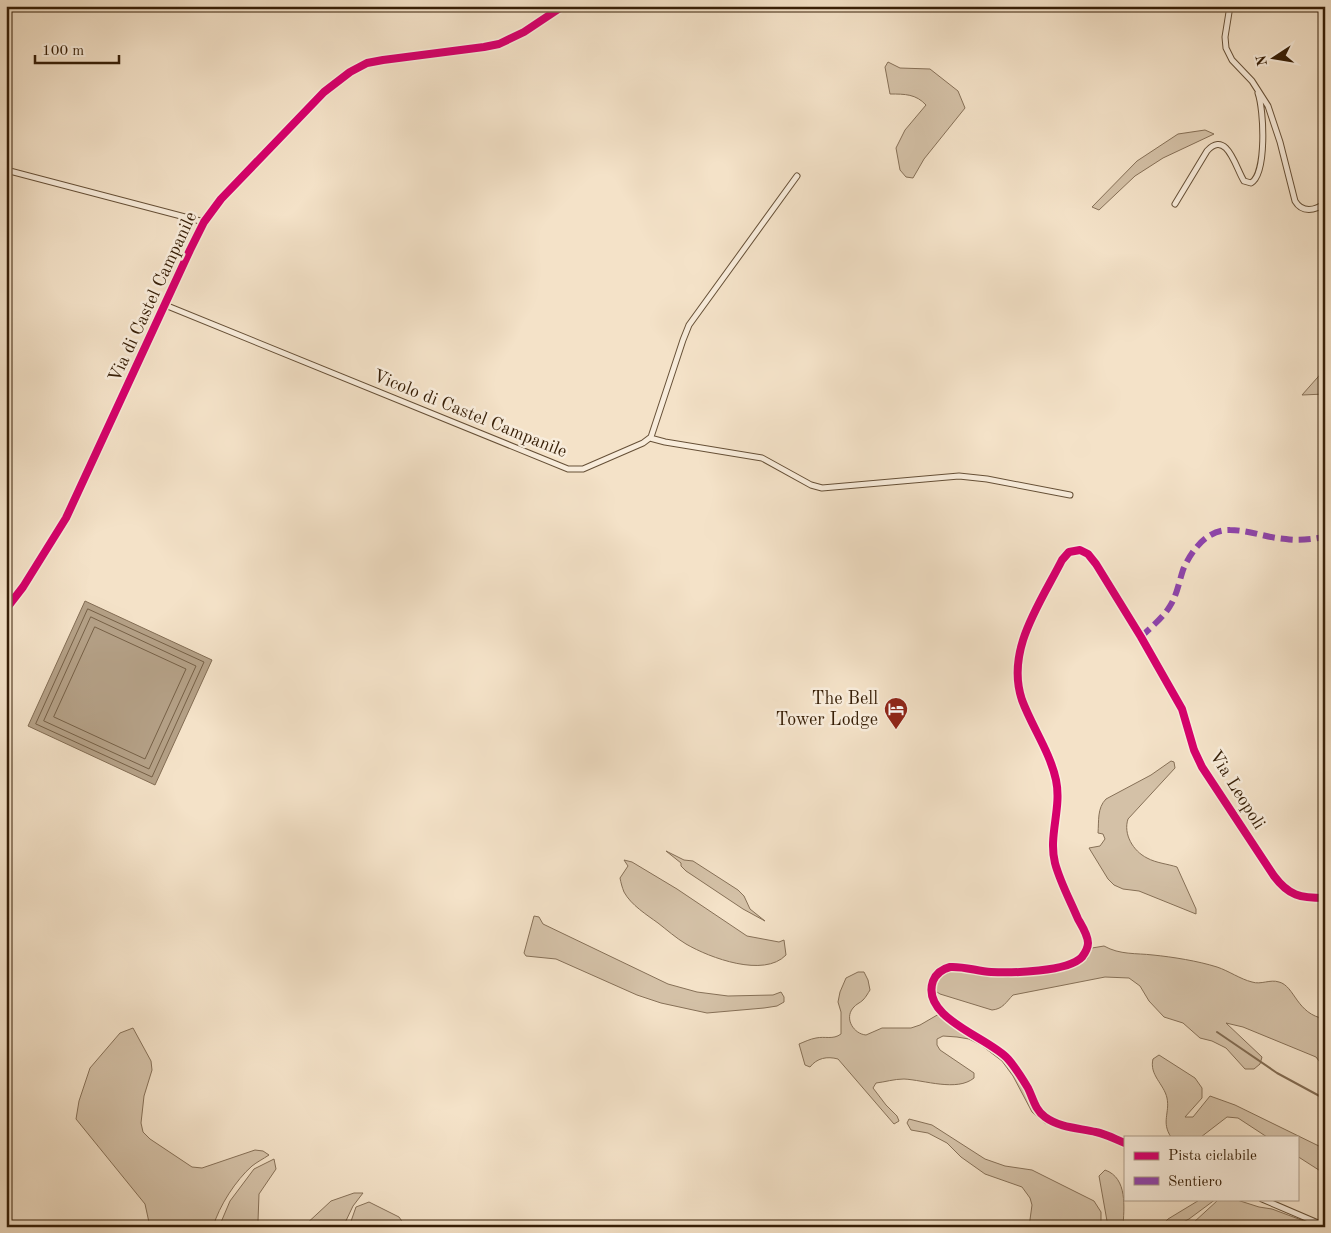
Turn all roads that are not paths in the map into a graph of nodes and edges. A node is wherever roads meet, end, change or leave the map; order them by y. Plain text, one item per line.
1 (562, 6) edge
2 (1230, 6) edge
3 (1256, 88) junction
4 (6, 170) edge
5 (797, 176) dead end
6 (1325, 203) edge
7 (1175, 204) dead end
8 (204, 222) junction
9 (164, 305) junction
10 (650, 438) junction
11 (1070, 495) dead end
12 (6, 609) edge
13 (1325, 898) edge
14 (1124, 1143) edge
15 (1264, 1200) edge
16 (1325, 1226) edge

1 - 8 street, Via di Castel Campanile
2 - 3 street
3 - 6 street
3 - 7 street
4 - 8 street
5 - 10 street
8 - 9 street, Via di Castel Campanile
9 - 10 street, Vicolo di Castel Campanile
9 - 12 street, Via di Castel Campanile
10 - 11 street
13 - 14 street, Via Leopoli
15 - 16 street

